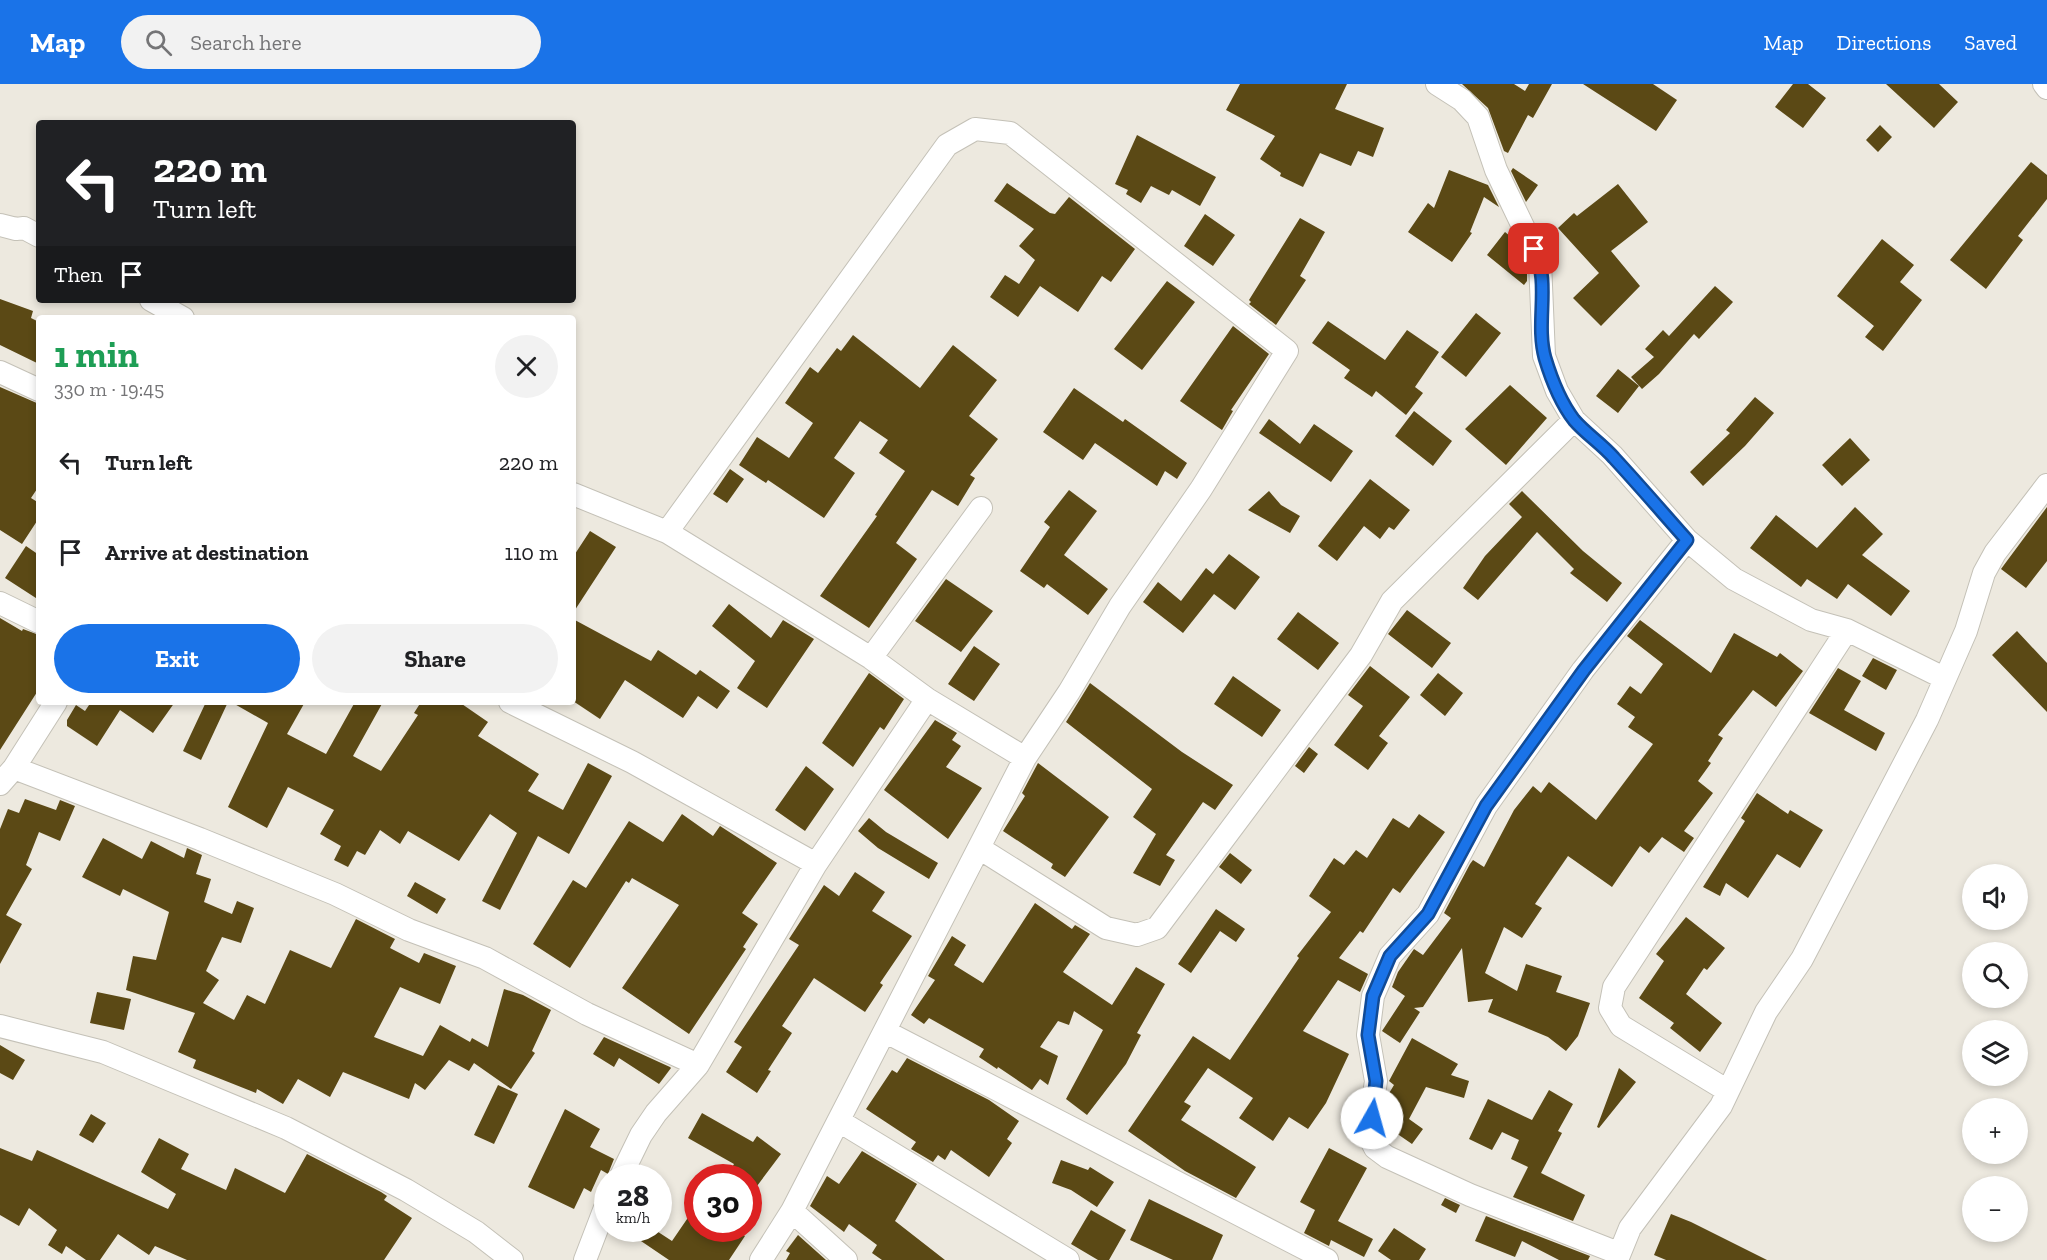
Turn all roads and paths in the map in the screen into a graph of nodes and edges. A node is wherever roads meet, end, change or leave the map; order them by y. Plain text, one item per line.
1 (1437, 84) edge
2 (0, 225) edge
3 (36, 234) edge
4 (156, 303) edge
5 (178, 315) edge
6 (0, 372) edge
7 (36, 389) edge
8 (1574, 420) junction
9 (2047, 484) edge
10 (576, 495) edge
11 (981, 508) dead end
12 (667, 532) junction
13 (1687, 540) junction
14 (0, 603) edge
15 (36, 621) edge
16 (1847, 630) junction
17 (871, 658) junction
18 (1944, 678) junction
19 (927, 699) junction
20 (54, 705) edge
21 (516, 705) edge
22 (1025, 758) junction
23 (7, 776) edge
24 (980, 848) junction
25 (816, 864) junction
26 (0, 1026) edge
27 (886, 1032) junction
28 (698, 1065) junction
29 (1728, 1091) junction
30 (839, 1121) junction
31 (627, 1164) edge
32 (792, 1211) junction
33 (594, 1237) edge
34 (1617, 1256) edge
35 (512, 1260) edge
36 (585, 1260) edge
37 (761, 1260) edge
38 (846, 1260) edge
39 (1068, 1260) edge
40 (1327, 1260) edge

1 - 8 street
2 - 3 street
4 - 5 street
6 - 7 street
8 - 13 street
8 - 24 street
9 - 18 street
10 - 12 street
11 - 17 street
12 - 17 street
12 - 22 street
13 - 16 street
13 - 34 street
14 - 15 street
16 - 18 street
16 - 29 street
17 - 19 street
18 - 29 street
19 - 22 street
19 - 25 street
20 - 23 street
21 - 25 street
22 - 24 street
23 - 28 street
24 - 27 street
25 - 28 street
26 - 35 street
27 - 30 street
27 - 40 street
28 - 31 street
29 - 34 street
30 - 32 street
30 - 39 street
32 - 37 street
32 - 38 street
33 - 36 street

